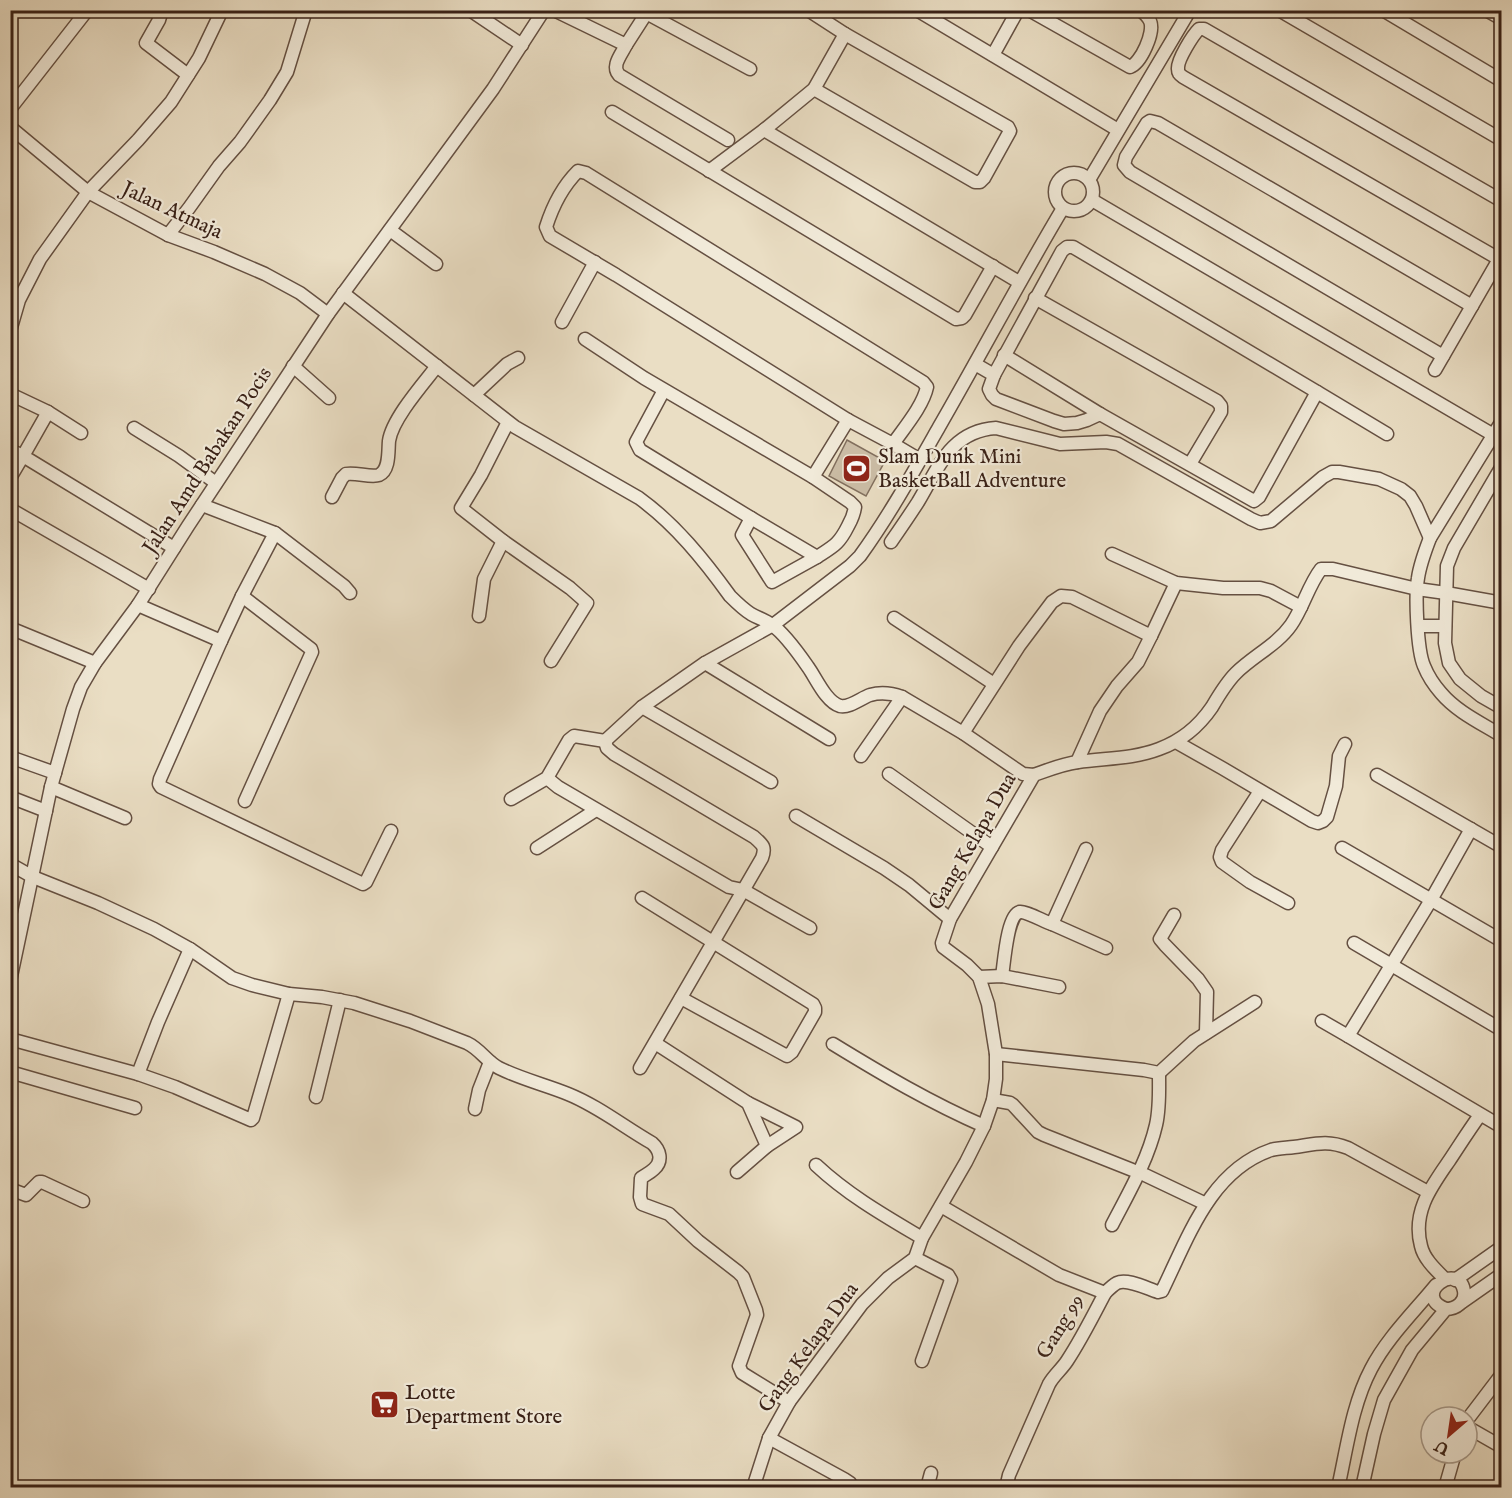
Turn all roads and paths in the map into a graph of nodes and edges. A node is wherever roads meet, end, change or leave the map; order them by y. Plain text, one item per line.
1 (162, 10) edge
2 (222, 10) edge
3 (306, 10) edge
4 (470, 10) edge
5 (544, 10) edge
6 (554, 10) edge
7 (808, 10) edge
8 (917, 10) edge
9 (1018, 10) edge
10 (1029, 10) edge
11 (1140, 10) edge
12 (1190, 10) edge
13 (1279, 10) edge
14 (1383, 10) edge
15 (1486, 10) edge
16 (85, 13) dead end
17 (667, 16) edge
18 (1502, 19) edge
19 (845, 34) junction
20 (522, 45) junction
21 (626, 45) junction
22 (993, 55) junction
23 (750, 69) dead end
24 (188, 75) junction
25 (1502, 81) edge
26 (814, 89) junction
27 (10, 110) edge
28 (612, 112) dead end
29 (764, 130) junction
30 (1118, 130) junction
31 (13, 134) edge
32 (728, 140) dead end
33 (1502, 140) edge
34 (709, 171) junction
35 (1089, 180) junction
36 (88, 192) junction
37 (1092, 200) junction
38 (1502, 201) edge
39 (1063, 208) junction
40 (390, 230) junction
41 (168, 235) junction
42 (1500, 256) edge
43 (595, 262) junction
44 (436, 264) dead end
45 (993, 266) junction
46 (1019, 282) junction
47 (343, 292) junction
48 (1035, 298) junction
49 (1472, 306) junction
50 (328, 314) junction
51 (562, 322) dead end
52 (10, 331) edge
53 (585, 339) dead end
54 (1004, 356) junction
55 (1443, 356) junction
56 (518, 358) dead end
57 (975, 364) junction
58 (293, 366) junction
59 (437, 366) junction
60 (1435, 370) dead end
61 (994, 375) junction
62 (664, 390) junction
63 (1317, 392) junction
64 (10, 394) edge
65 (474, 395) junction
66 (329, 398) dead end
67 (48, 412) junction
68 (1100, 414) junction
69 (848, 420) junction
70 (1502, 421) edge
71 (508, 422) junction
72 (134, 428) dead end
73 (81, 433) dead end
74 (1387, 434) dead end
75 (1497, 438) edge
76 (893, 444) junction
77 (10, 450) edge
78 (23, 456) junction
79 (920, 460) junction
80 (1190, 464) junction
81 (1502, 466) edge
82 (813, 477) junction
83 (10, 478) edge
84 (216, 483) junction
85 (332, 496) dead end
86 (202, 505) junction
87 (10, 509) edge
88 (751, 518) junction
89 (275, 533) junction
90 (1430, 538) junction
91 (503, 541) junction
92 (891, 542) dead end
93 (174, 548) junction
94 (1112, 554) dead end
95 (817, 557) junction
96 (1176, 582) junction
97 (149, 588) junction
98 (1417, 589) junction
99 (350, 593) dead end
100 (1446, 593) junction
101 (242, 596) junction
102 (1502, 603) edge
103 (138, 605) junction
104 (1301, 607) junction
105 (479, 616) dead end
106 (894, 618) dead end
107 (773, 625) junction
108 (1418, 626) junction
109 (1445, 626) junction
110 (10, 628) edge
111 (1151, 636) junction
112 (221, 641) junction
113 (551, 661) dead end
114 (95, 663) junction
115 (705, 663) junction
116 (994, 684) junction
117 (902, 697) junction
118 (642, 707) junction
119 (1502, 708) edge
120 (963, 733) junction
121 (1502, 736) edge
122 (829, 739) dead end
123 (605, 741) junction
124 (1176, 742) junction
125 (1345, 744) dead end
126 (861, 756) dead end
127 (10, 757) edge
128 (1077, 762) junction
129 (55, 773) junction
130 (889, 774) dead end
131 (1034, 775) junction
132 (1377, 775) dead end
133 (547, 778) junction
134 (771, 782) dead end
135 (51, 788) junction
136 (1260, 791) junction
137 (10, 797) edge
138 (511, 799) dead end
139 (245, 801) dead end
140 (596, 810) junction
141 (46, 811) junction
142 (796, 816) dead end
143 (125, 818) dead end
144 (1472, 829) junction
145 (391, 831) dead end
146 (992, 847) junction
147 (1502, 847) edge
148 (537, 848) dead end
149 (1342, 848) dead end
150 (1086, 849) dead end
151 (10, 864) edge
152 (33, 877) junction
153 (743, 890) junction
154 (642, 898) dead end
155 (1431, 900) junction
156 (1288, 903) dead end
157 (1174, 915) dead end
158 (950, 919) junction
159 (1052, 924) junction
160 (810, 928) dead end
161 (1502, 940) edge
162 (713, 942) junction
163 (1354, 943) dead end
164 (1107, 948) dead end
165 (190, 949) junction
166 (1391, 965) junction
167 (11, 969) edge
168 (1002, 976) junction
169 (979, 977) junction
170 (1059, 987) dead end
171 (289, 994) junction
172 (681, 998) junction
173 (340, 1000) junction
174 (1255, 1002) dead end
175 (1322, 1021) dead end
176 (1502, 1030) edge
177 (1206, 1033) junction
178 (1348, 1036) junction
179 (10, 1038) edge
180 (655, 1043) junction
181 (833, 1044) dead end
182 (996, 1053) junction
183 (490, 1062) junction
184 (640, 1068) dead end
185 (10, 1072) edge
186 (1159, 1073) junction
187 (138, 1074) junction
188 (316, 1097) dead end
189 (993, 1100) junction
190 (748, 1103) junction
191 (135, 1108) dead end
192 (475, 1109) dead end
193 (1480, 1115) junction
194 (984, 1125) junction
195 (1502, 1127) edge
196 (767, 1146) junction
197 (816, 1165) dead end
198 (737, 1172) dead end
199 (1139, 1173) junction
200 (10, 1189) edge
201 (1428, 1192) junction
202 (83, 1201) dead end
203 (1206, 1203) junction
204 (941, 1206) junction
205 (1112, 1225) dead end
206 (922, 1238) junction
207 (1502, 1247) edge
208 (915, 1258) junction
209 (1502, 1274) edge
210 (1445, 1281) junction
211 (1105, 1293) junction
212 (1462, 1302) junction
213 (1446, 1309) junction
214 (922, 1361) dead end
215 (1502, 1374) edge
216 (789, 1402) junction
217 (1478, 1405) edge
218 (1479, 1434) edge
219 (769, 1438) junction
220 (1502, 1447) edge
221 (1452, 1465) edge
222 (931, 1473) dead end
223 (753, 1488) edge
224 (853, 1488) edge
225 (927, 1488) edge
226 (1006, 1488) edge
227 (1338, 1488) edge
228 (1362, 1488) edge
229 (1445, 1488) edge

1 - 24 street
2 - 24 street
3 - 41 street
4 - 20 street
5 - 20 street, Jalan Amd Babakan Pocis
6 - 21 street
7 - 19 street
8 - 22 street
9 - 22 street
10 - 11 street
12 - 30 street
13 - 33 street
14 - 25 street
15 - 18 street
16 - 27 street
17 - 21 street
17 - 23 street
19 - 26 street
19 - 26 street
20 - 40 street, Jalan Amd Babakan Pocis
21 - 32 street
22 - 30 street
24 - 36 street
26 - 29 street
28 - 34 street
29 - 34 street
29 - 45 street
30 - 35 street
31 - 36 street, Jalan Atmaja
34 - 45 street
35 - 37 street
35 - 39 street
36 - 41 street, Jalan Atmaja
36 - 52 street
37 - 39 street
37 - 75 street
38 - 42 street
39 - 46 street
40 - 44 street
40 - 47 street, Jalan Amd Babakan Pocis
41 - 50 street, Jalan Atmaja
42 - 49 street
43 - 51 street
43 - 69 street
43 - 76 street
45 - 46 street
46 - 57 street
47 - 50 street, Jalan Amd Babakan Pocis
47 - 59 street
48 - 54 street
48 - 63 street
48 - 80 street
49 - 55 street
49 - 55 street
50 - 58 street, Jalan Amd Babakan Pocis
53 - 62 street
54 - 61 street
54 - 68 street
55 - 60 street
56 - 65 street
57 - 61 street
57 - 79 street
58 - 66 street
58 - 84 street, Jalan Amd Babakan Pocis
59 - 65 street
59 - 85 street
61 - 68 street
62 - 82 street
62 - 88 street
63 - 74 street
63 - 80 street
64 - 67 street
65 - 71 street
67 - 73 street
67 - 78 street
68 - 80 street
69 - 76 street
69 - 82 street
70 - 75 street
71 - 91 street
71 - 107 street
72 - 84 street
75 - 90 street
76 - 79 street
77 - 78 street
78 - 83 street
78 - 93 street
79 - 107 street
81 - 100 street
82 - 95 street
84 - 86 street, Jalan Amd Babakan Pocis
86 - 89 street
86 - 93 street, Jalan Amd Babakan Pocis
87 - 97 street
88 - 95 street
88 - 95 street
89 - 99 street
89 - 101 street
90 - 92 street
90 - 98 street
91 - 105 street
91 - 113 street
93 - 97 street, Jalan Amd Babakan Pocis
94 - 96 street
96 - 104 street
96 - 111 street
97 - 103 street, Jalan Amd Babakan Pocis
98 - 100 street
98 - 104 street, Gang Kelapa Dua
98 - 108 street
100 - 102 street
100 - 109 street
101 - 112 street
101 - 139 street
103 - 112 street
103 - 114 street, Jalan Amd Babakan Pocis
104 - 124 street, Gang Kelapa Dua
106 - 116 street
107 - 115 street
107 - 117 street
108 - 109 street
108 - 121 street
109 - 119 street
110 - 114 street
111 - 116 street
111 - 128 street
112 - 145 street
114 - 129 street, Jalan Amd Babakan Pocis
115 - 118 street
115 - 122 street
116 - 120 street
117 - 120 street
117 - 126 street
118 - 123 street
118 - 134 street
120 - 131 street
123 - 133 street
123 - 153 street
124 - 128 street, Gang Kelapa Dua
124 - 136 street
125 - 136 street
127 - 129 street
128 - 131 street, Gang Kelapa Dua
129 - 135 street, Jalan Amd Babakan Pocis
130 - 146 street
131 - 146 street, Gang Kelapa Dua
132 - 144 street
133 - 138 street
133 - 140 street
135 - 141 street, Jalan Amd Babakan Pocis
135 - 143 street
136 - 156 street
137 - 141 street
140 - 148 street
140 - 153 street
141 - 152 street, Jalan Amd Babakan Pocis
142 - 158 street
144 - 147 street
144 - 155 street
146 - 158 street, Gang Kelapa Dua
149 - 155 street
150 - 159 street
151 - 152 street
152 - 165 street
152 - 167 street, Jalan Amd Babakan Pocis
153 - 160 street
153 - 162 street
154 - 162 street
155 - 161 street
155 - 166 street
157 - 177 street
158 - 169 street, Gang Kelapa Dua
159 - 164 street
159 - 168 street
162 - 172 street
162 - 172 street
163 - 166 street
165 - 171 street
165 - 187 street
166 - 176 street
166 - 178 street
168 - 169 street
168 - 170 street
169 - 182 street
171 - 173 street
171 - 187 street
172 - 180 street
173 - 183 street
173 - 188 street
174 - 177 street
175 - 178 street
177 - 186 street
178 - 193 street
179 - 187 street
180 - 184 street
180 - 190 street
181 - 194 street
182 - 186 street
182 - 189 street
183 - 192 street
183 - 216 street
185 - 191 street
186 - 199 street
189 - 194 street
189 - 199 street
190 - 196 street
190 - 196 street
193 - 195 street
193 - 201 street
194 - 204 street
196 - 198 street
197 - 206 street
199 - 203 street
199 - 205 street
200 - 202 street
201 - 203 street
201 - 210 street
203 - 211 street
204 - 206 street
204 - 211 street, Gang 99
206 - 208 street
207 - 210 street
208 - 214 street
208 - 216 street, Gang Kelapa Dua
209 - 212 street
210 - 212 street
210 - 213 street
210 - 227 street
211 - 226 street, Gang 99
212 - 213 street
213 - 228 street
215 - 217 street
216 - 219 street, Gang Kelapa Dua
218 - 220 street
219 - 223 street, Gang Kelapa Dua
219 - 224 street
221 - 229 street
222 - 225 street

